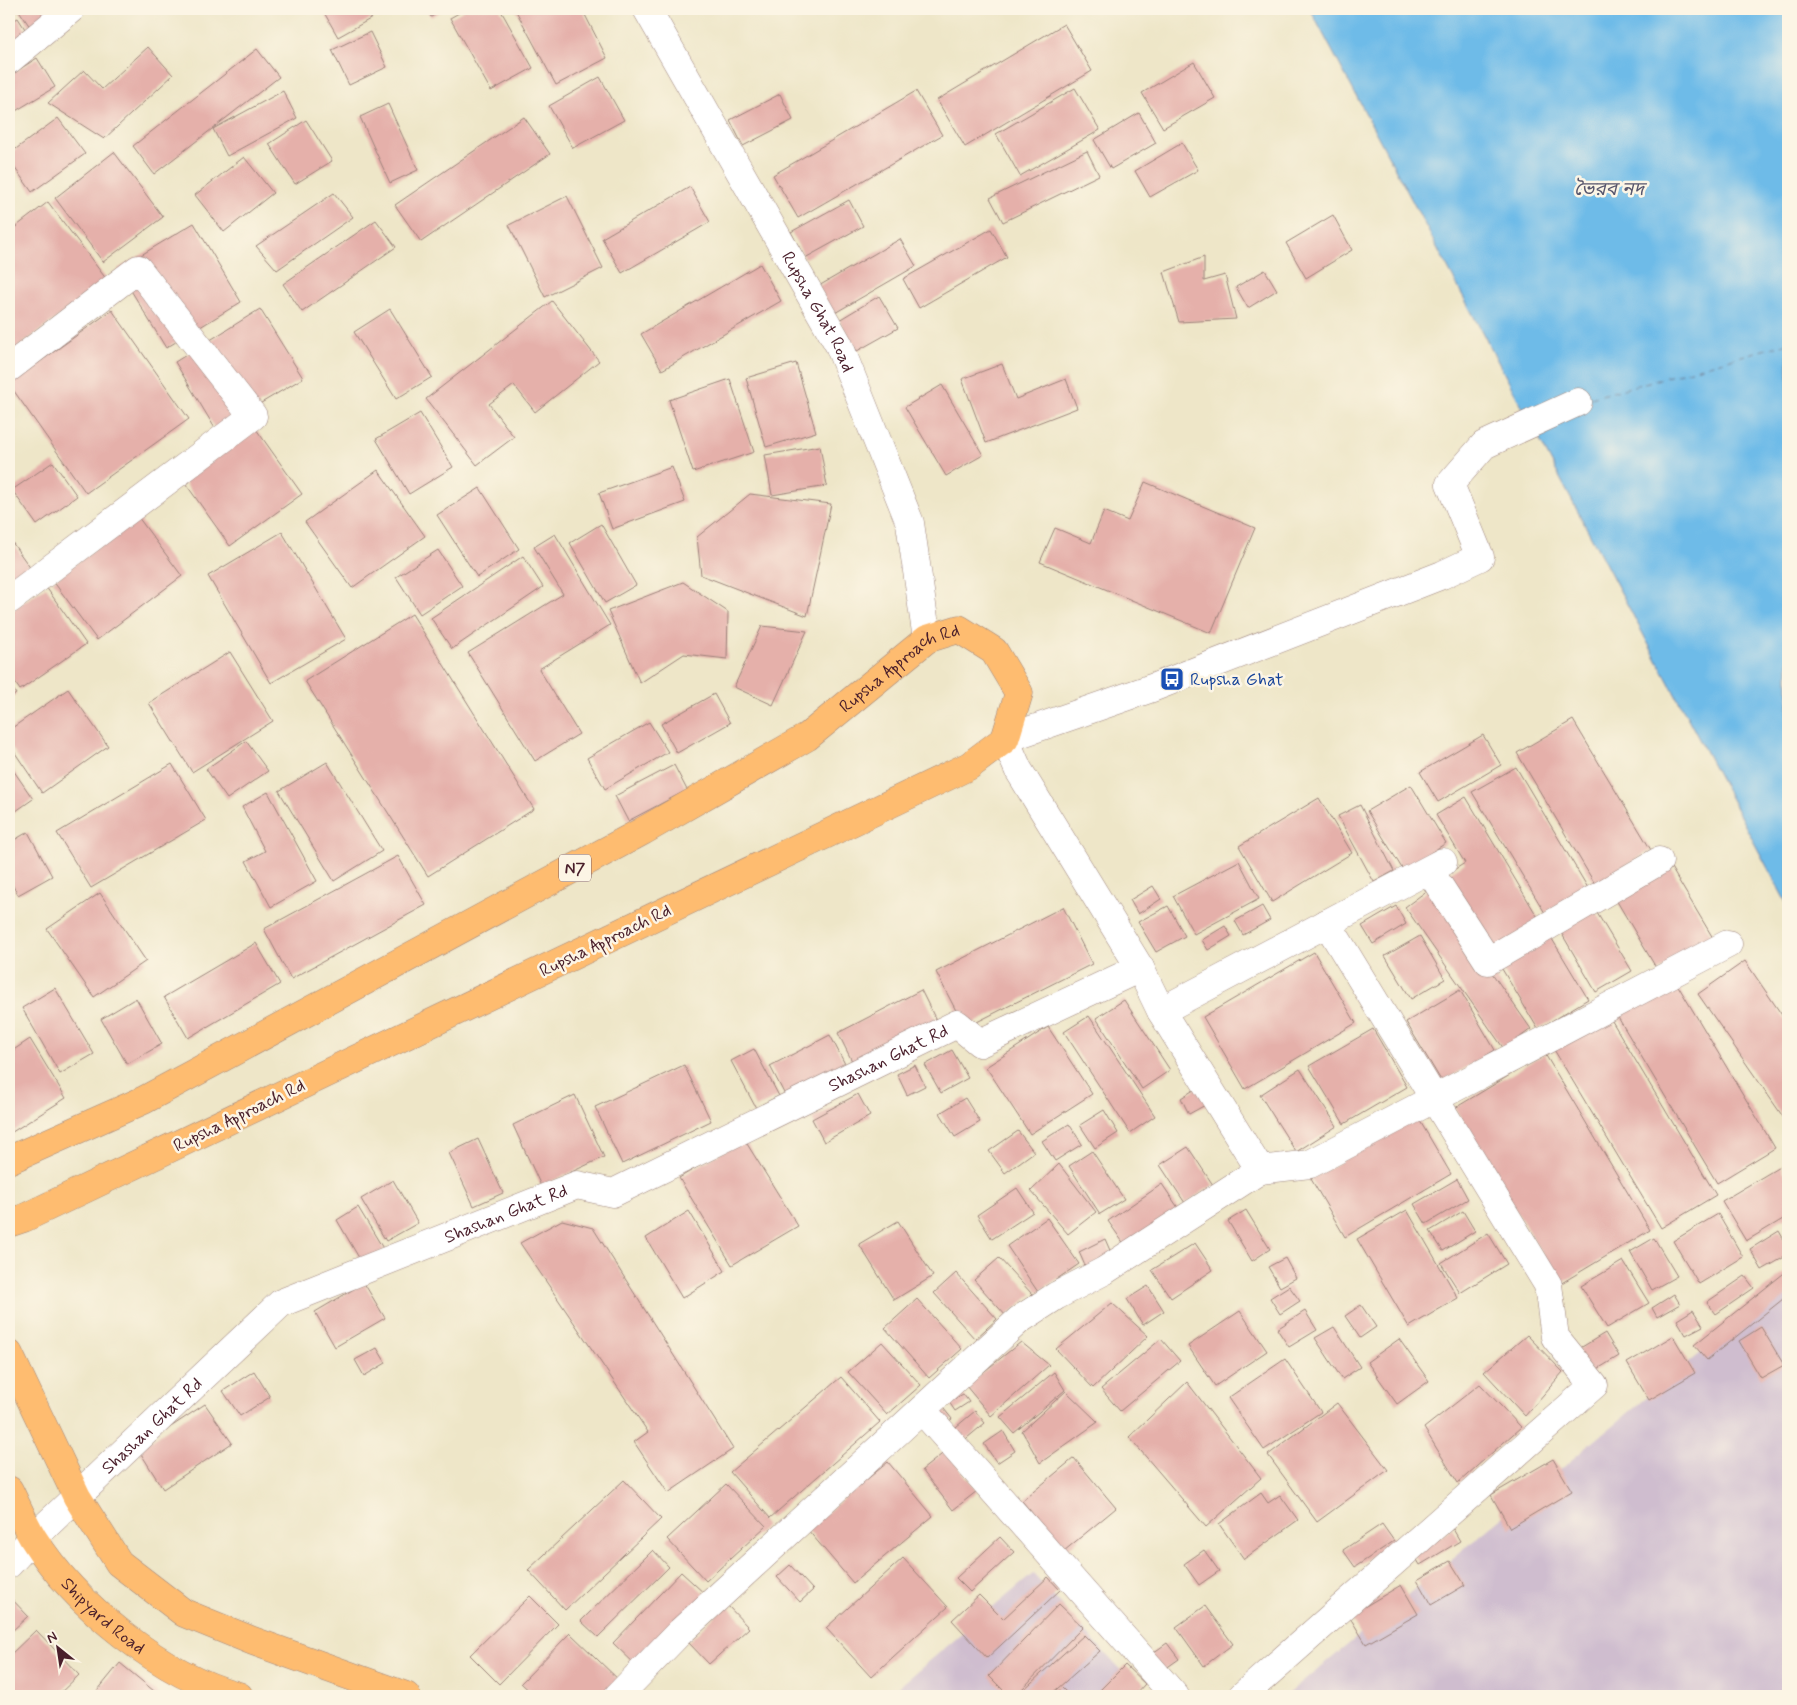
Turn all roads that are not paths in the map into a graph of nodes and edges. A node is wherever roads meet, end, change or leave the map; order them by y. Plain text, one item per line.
1 (71, 9) edge
2 (648, 9) edge
3 (9, 60) edge
4 (9, 368) edge
5 (1578, 402) dead end
6 (9, 600) edge
7 (927, 639) junction
8 (1005, 740) junction
9 (1660, 861) dead end
10 (1326, 923) junction
11 (1728, 944) dead end
12 (1140, 968) junction
13 (1161, 1011) junction
14 (1434, 1099) junction
15 (9, 1160) edge
16 (1260, 1170) junction
17 (9, 1223) edge
18 (9, 1354) edge
19 (922, 1410) junction
20 (9, 1490) edge
21 (77, 1497) junction
22 (33, 1538) junction
23 (9, 1564) edge
24 (239, 1696) edge
25 (406, 1696) edge
26 (618, 1696) edge
27 (1175, 1696) edge
28 (1242, 1696) edge

1 - 3 street
2 - 7 street, Rupsha Ghat Road
4 - 6 street
5 - 8 street
7 - 8 main road, Rupsha Approach Rd / N7
7 - 15 main road, Rupsha Approach Rd / N7
8 - 12 street
8 - 17 main road, Rupsha Approach Rd
9 - 10 street
10 - 13 street
10 - 14 street
11 - 14 street
12 - 13 street
12 - 21 street, Shashan Ghat Rd
13 - 16 street
14 - 16 street
14 - 28 street
16 - 19 street
18 - 21 main road
19 - 26 street
19 - 27 street
20 - 22 main road, Shipyard Road
21 - 22 street, Shashan Ghat Rd
21 - 25 main road
22 - 23 street, Shashan Ghat Rd
22 - 24 main road, Shipyard Road

